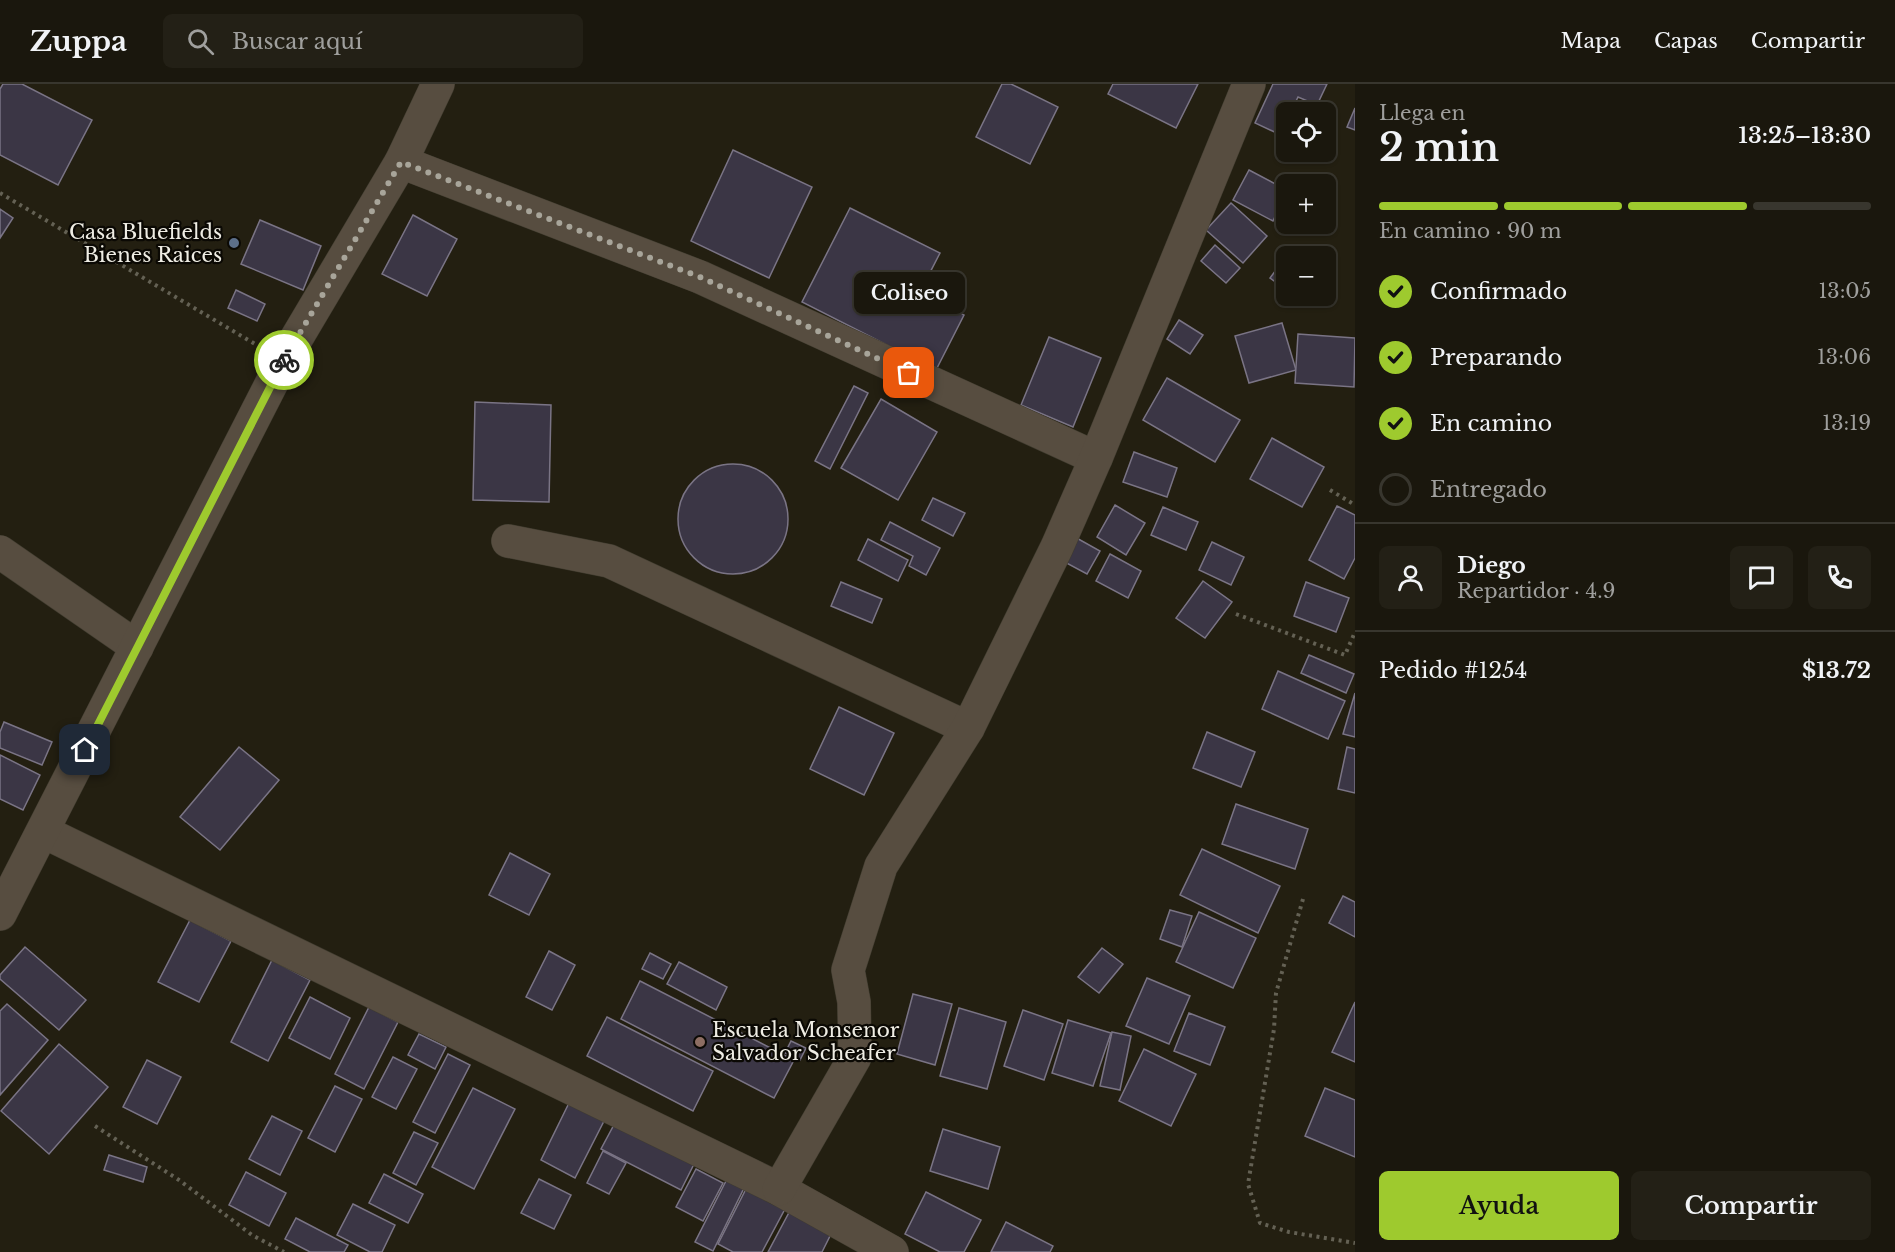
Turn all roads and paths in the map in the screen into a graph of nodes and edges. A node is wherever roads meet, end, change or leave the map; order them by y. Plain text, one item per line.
1 (438, 84) edge
2 (1249, 84) edge
3 (401, 162) junction
4 (0, 193) edge
5 (283, 361) junction
6 (1096, 458) junction
7 (1330, 490) dead end
8 (1355, 505) edge
9 (508, 541) dead end
10 (0, 552) edge
11 (1236, 614) dead end
12 (1355, 632) edge
13 (137, 647) junction
14 (968, 728) junction
15 (44, 832) junction
16 (1303, 899) dead end
17 (0, 914) edge
18 (95, 1126) dead end
19 (779, 1188) junction
20 (1355, 1243) edge
21 (284, 1252) edge
22 (892, 1252) edge

1 - 3 street
2 - 6 street
3 - 5 street
3 - 6 street
4 - 5 path
5 - 13 street
6 - 14 street
7 - 8 path
9 - 14 street
10 - 13 street
11 - 12 path
13 - 15 street
14 - 19 street
15 - 17 street
15 - 19 street
16 - 20 path
18 - 21 path
19 - 22 street

